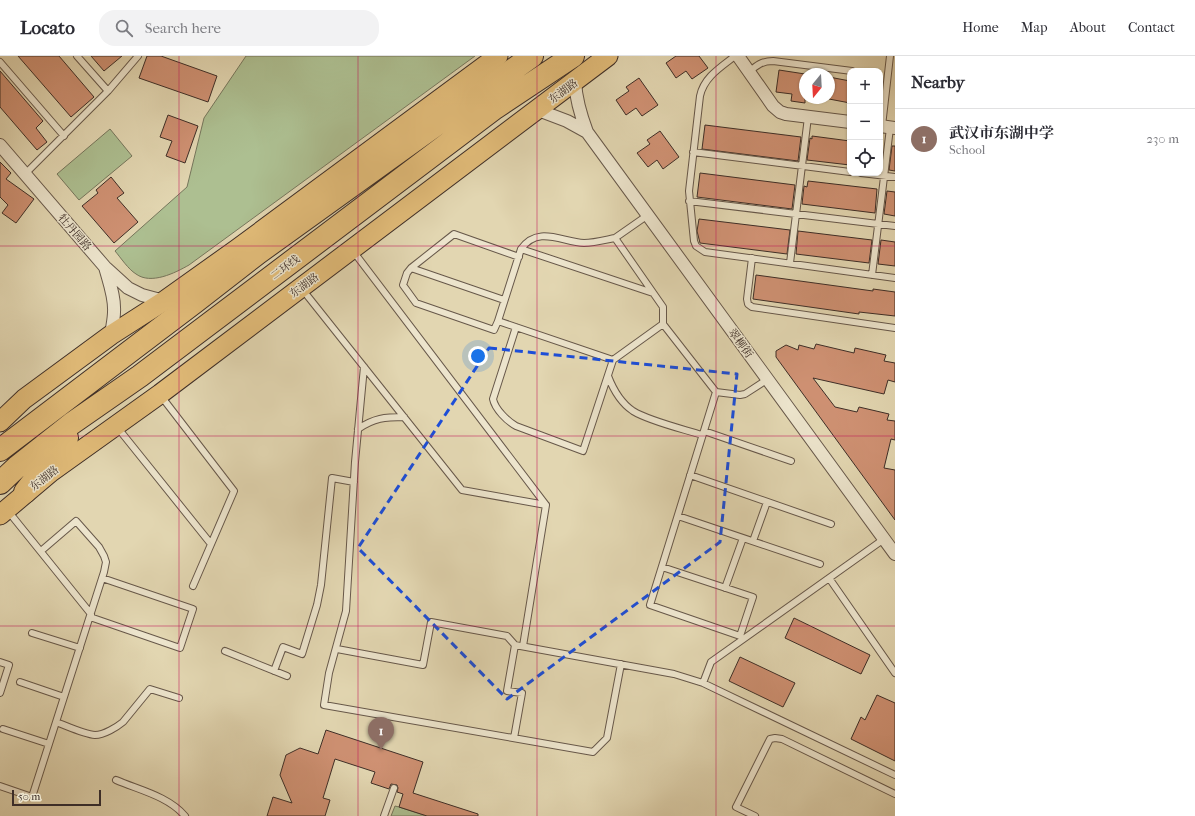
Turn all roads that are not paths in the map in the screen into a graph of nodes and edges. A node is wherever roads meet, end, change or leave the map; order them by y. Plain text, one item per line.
1 (77, 56) edge
2 (138, 56) edge
3 (498, 56) edge
4 (532, 56) edge
5 (573, 56) edge
6 (608, 56) edge
7 (737, 56) edge
8 (890, 56) edge
9 (0, 62) edge
10 (847, 70) edge
11 (748, 72) junction
12 (883, 75) edge
13 (888, 76) junction
14 (575, 82) junction
15 (108, 91) junction
16 (538, 110) junction
17 (808, 116) junction
18 (847, 122) edge
19 (887, 127) edge
20 (587, 132) junction
21 (64, 136) junction
22 (0, 145) edge
23 (693, 152) junction
24 (802, 166) junction
25 (847, 172) edge
26 (25, 174) junction
27 (884, 176) junction
28 (895, 177) edge
29 (689, 201) junction
30 (796, 214) junction
31 (648, 215) junction
32 (878, 224) junction
33 (895, 226) edge
34 (615, 238) junction
35 (352, 249) junction
36 (521, 249) junction
37 (519, 257) junction
38 (752, 258) junction
39 (790, 263) junction
40 (105, 267) junction
41 (411, 268) junction
42 (872, 275) junction
43 (895, 278) edge
44 (301, 288) junction
45 (653, 293) junction
46 (504, 300) junction
47 (164, 301) junction
48 (498, 321) junction
49 (663, 324) junction
50 (516, 327) junction
51 (895, 328) edge
52 (111, 335) junction
53 (613, 360) junction
54 (364, 367) junction
55 (608, 376) junction
56 (768, 379) junction
57 (76, 392) junction
58 (716, 392) junction
59 (160, 394) junction
60 (88, 412) junction
61 (404, 417) junction
62 (0, 422) edge
63 (116, 426) junction
64 (358, 429) junction
65 (0, 431) edge
66 (703, 433) junction
67 (0, 450) edge
68 (791, 461) dead end
69 (690, 475) junction
70 (354, 482) junction
71 (0, 483) edge
72 (25, 492) junction
73 (767, 502) junction
74 (546, 504) junction
75 (3, 512) edge
76 (678, 516) junction
77 (831, 524) dead end
78 (743, 538) junction
79 (884, 539) junction
80 (753, 541) junction
81 (211, 544) junction
82 (41, 551) junction
83 (895, 554) edge
84 (820, 564) dead end
85 (662, 567) junction
86 (102, 578) junction
87 (829, 578) junction
88 (192, 586) dead end
89 (725, 588) junction
90 (90, 615) junction
91 (32, 633) dead end
92 (515, 645) junction
93 (523, 646) junction
94 (80, 648) junction
95 (337, 649) junction
96 (225, 651) dead end
97 (0, 662) edge
98 (621, 664) junction
99 (274, 671) junction
100 (895, 673) edge
101 (287, 676) dead end
102 (20, 682) dead end
103 (703, 683) junction
104 (0, 693) edge
105 (64, 697) junction
106 (179, 698) dead end
107 (56, 722) junction
108 (3, 729) dead end
109 (514, 738) junction
110 (49, 744) junction
111 (895, 775) edge
112 (116, 780) dead end
113 (0, 786) edge
114 (394, 788) dead end
115 (895, 794) edge
116 (185, 816) edge
117 (384, 816) edge
118 (755, 816) edge

1 - 15 lane
2 - 15 lane
3 - 47 main road
4 - 57 highway
5 - 60 highway, 二环线
6 - 14 main road, 东湖路
7 - 11 street
7 - 23 lane
8 - 13 lane
9 - 21 lane
10 - 11 lane
11 - 17 street
12 - 13 lane
13 - 19 lane
14 - 16 main road, 东湖路
14 - 20 street
15 - 21 lane
16 - 20 street
16 - 35 main road, 东湖路
17 - 18 street
17 - 24 lane
19 - 27 lane
20 - 31 street, 翠柳街
21 - 26 lane
22 - 26 street, 牡丹园路
23 - 24 lane
23 - 29 lane
24 - 25 lane
24 - 30 lane
26 - 40 street, 牡丹园路
27 - 28 lane
27 - 32 lane
29 - 30 lane
29 - 38 lane
30 - 32 lane
30 - 39 lane
31 - 34 lane
31 - 56 street, 翠柳街
32 - 33 lane
32 - 42 lane
34 - 36 lane
34 - 45 lane
35 - 44 main road, 东湖路
35 - 74 lane
36 - 37 lane
36 - 45 lane
37 - 41 lane
37 - 46 lane
38 - 39 lane
38 - 51 lane
39 - 42 lane
40 - 47 street
40 - 52 street, 牡丹园路
41 - 46 lane
41 - 48 lane
42 - 43 lane
44 - 54 lane
44 - 59 main road, 东湖路
45 - 49 lane
46 - 48 lane
47 - 52 main road
48 - 50 lane
49 - 53 lane
49 - 58 lane
50 - 53 lane
50 - 55 lane
52 - 62 main road
53 - 55 lane
54 - 61 lane
54 - 64 lane
55 - 66 lane
56 - 58 lane
56 - 79 street, 翠柳街
57 - 65 highway
57 - 67 highway
58 - 66 lane
59 - 63 main road, 东湖路
59 - 81 lane
60 - 71 highway, 二环线
60 - 72 highway
61 - 64 lane
61 - 74 lane
63 - 72 main road, 东湖路
63 - 81 lane
64 - 70 lane
66 - 68 lane
66 - 69 lane
69 - 73 lane
69 - 76 lane
70 - 95 lane
70 - 99 lane
72 - 75 main road, 东湖路
73 - 77 lane
73 - 80 lane
74 - 93 lane
75 - 82 lane
76 - 78 lane
76 - 85 lane
78 - 80 lane
78 - 89 lane
79 - 83 street, 翠柳街
79 - 87 lane
80 - 84 lane
81 - 88 lane
82 - 86 lane
82 - 90 lane
85 - 89 lane
85 - 89 lane
86 - 90 lane
86 - 90 lane
87 - 100 lane
87 - 103 lane
90 - 94 lane
91 - 94 lane
92 - 93 lane
92 - 95 lane
92 - 109 lane
93 - 98 lane
94 - 105 lane
95 - 109 lane
96 - 99 lane
97 - 104 lane
98 - 103 lane
98 - 109 lane
99 - 101 lane
102 - 105 lane
103 - 111 lane
105 - 107 lane
106 - 107 lane
107 - 110 lane
108 - 110 lane
110 - 113 lane
112 - 116 lane
114 - 117 lane
115 - 118 lane

